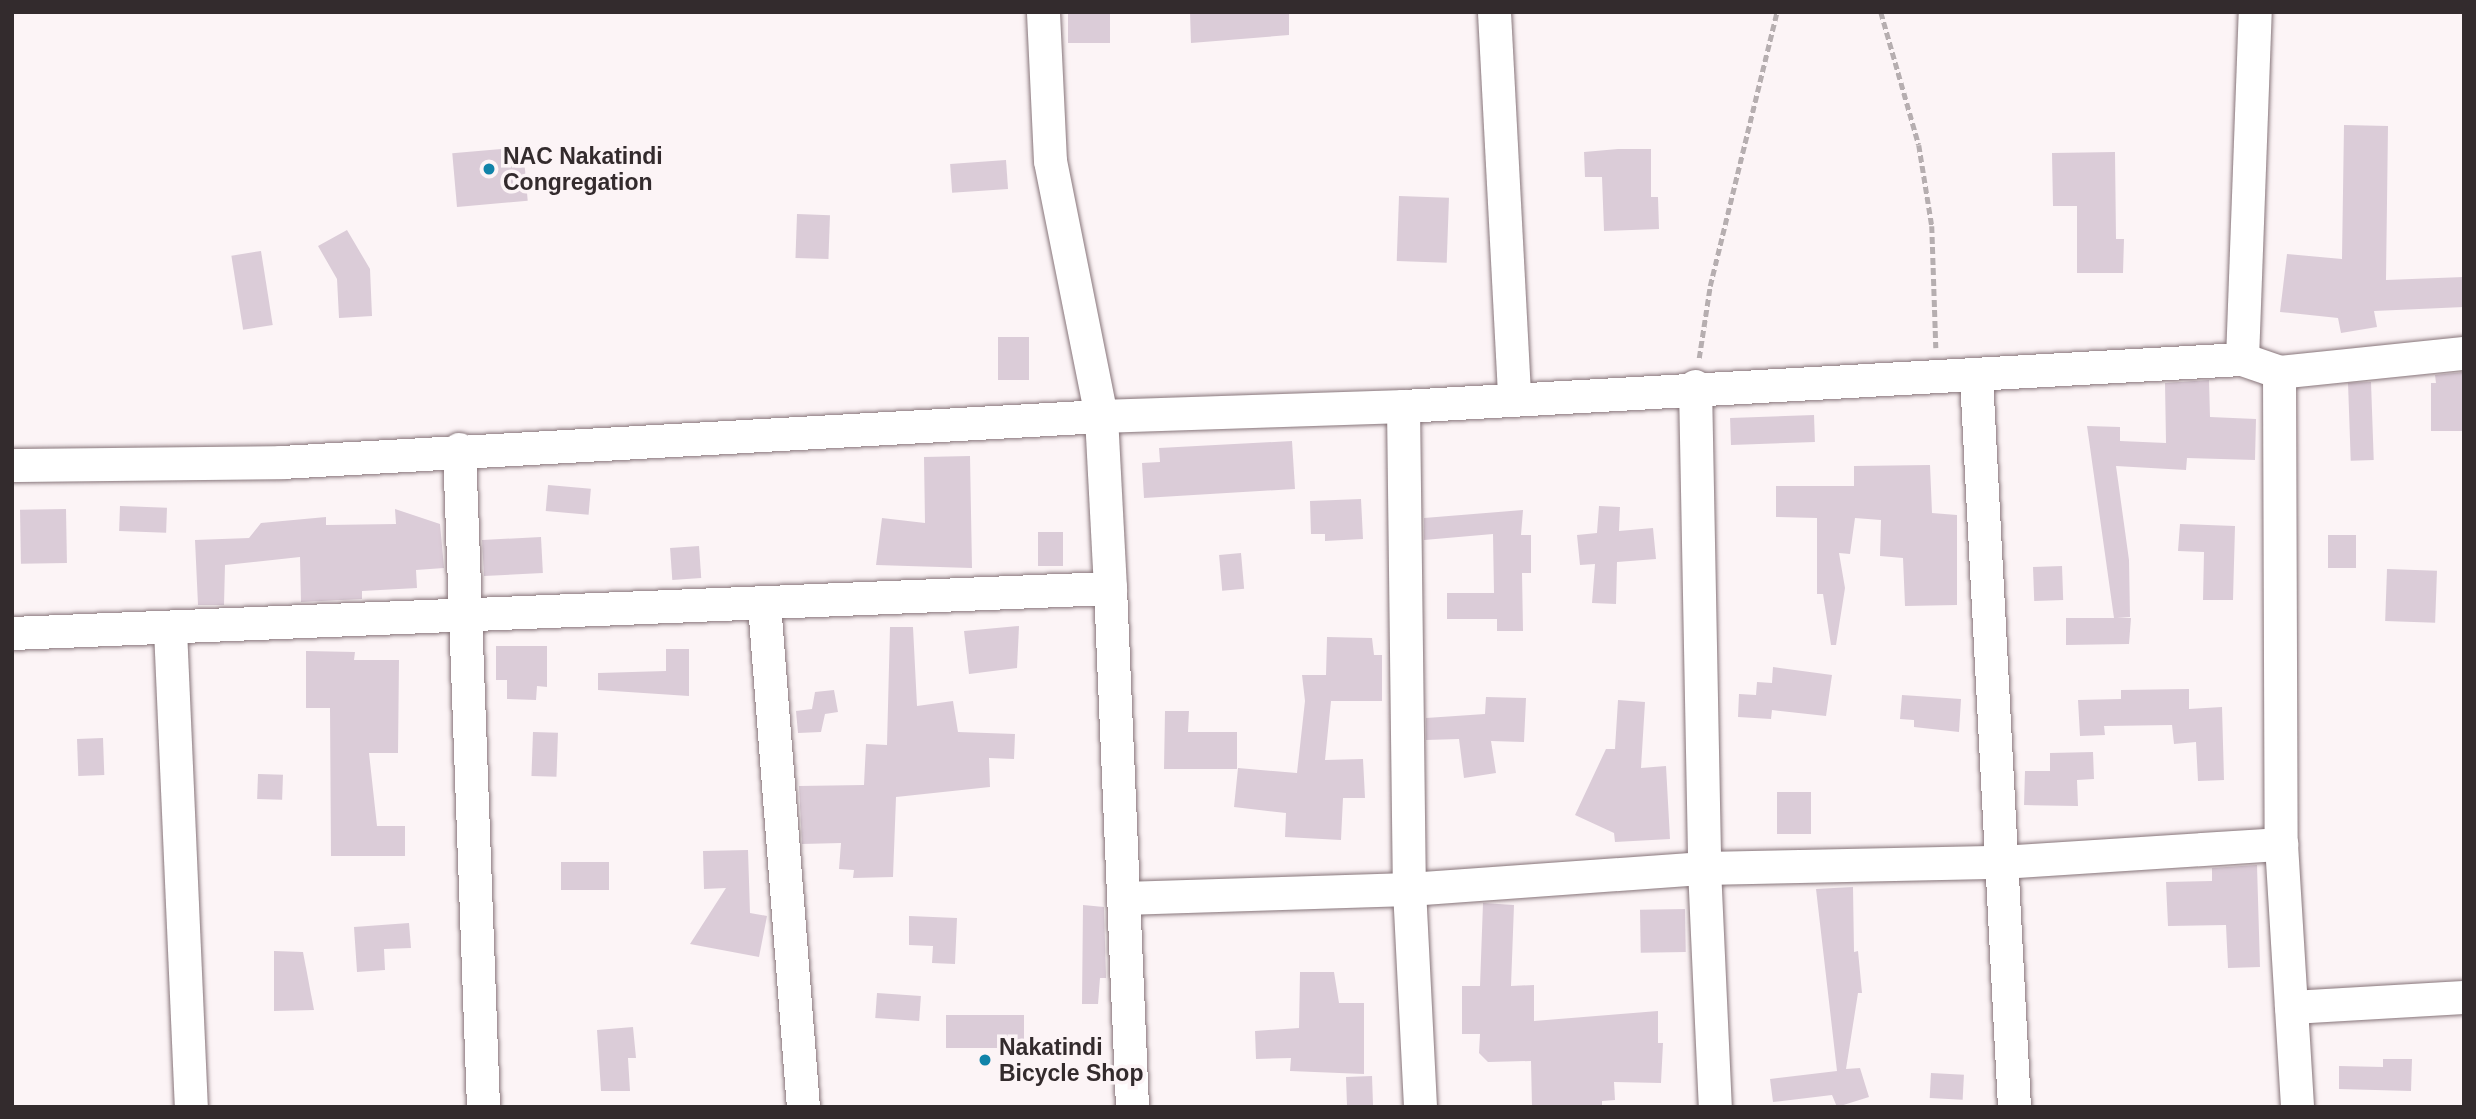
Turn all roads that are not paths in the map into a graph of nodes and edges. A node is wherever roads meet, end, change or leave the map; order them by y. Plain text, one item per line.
1 (1043, 12) edge
2 (1494, 12) edge
3 (2255, 12) edge
4 (2464, 353) edge
5 (2242, 359) junction
6 (2279, 372) junction
7 (1976, 377) junction
8 (1695, 386) junction
9 (1514, 398) junction
10 (1403, 406) junction
11 (1101, 416) junction
12 (460, 449) junction
13 (12, 465) edge
14 (1110, 588) junction
15 (764, 604) junction
16 (467, 618) junction
17 (170, 629) junction
18 (12, 633) edge
19 (2281, 844) junction
20 (2001, 862) junction
21 (1704, 868) junction
22 (1409, 889) junction
23 (1123, 898) junction
24 (2464, 997) edge
25 (2291, 1007) junction
26 (191, 1107) edge
27 (483, 1107) edge
28 (803, 1107) edge
29 (1132, 1107) edge
30 (1420, 1107) edge
31 (1715, 1107) edge
32 (2014, 1107) edge
33 (2297, 1107) edge

1 - 11 street
2 - 9 street
3 - 5 street
4 - 6 street
5 - 6 street
5 - 7 street
6 - 19 street
7 - 8 street
7 - 20 street
8 - 9 street
8 - 21 street
9 - 10 street
10 - 11 street
10 - 22 street
11 - 12 street
11 - 14 street
12 - 13 street
12 - 16 street
14 - 15 street
14 - 23 street
15 - 16 street
15 - 28 street
16 - 17 street
16 - 27 street
17 - 18 street
17 - 26 street
19 - 20 street
19 - 25 street
20 - 21 street
20 - 32 street
21 - 22 street
21 - 31 street
22 - 23 street
22 - 30 street
23 - 29 street
24 - 25 street
25 - 33 street

